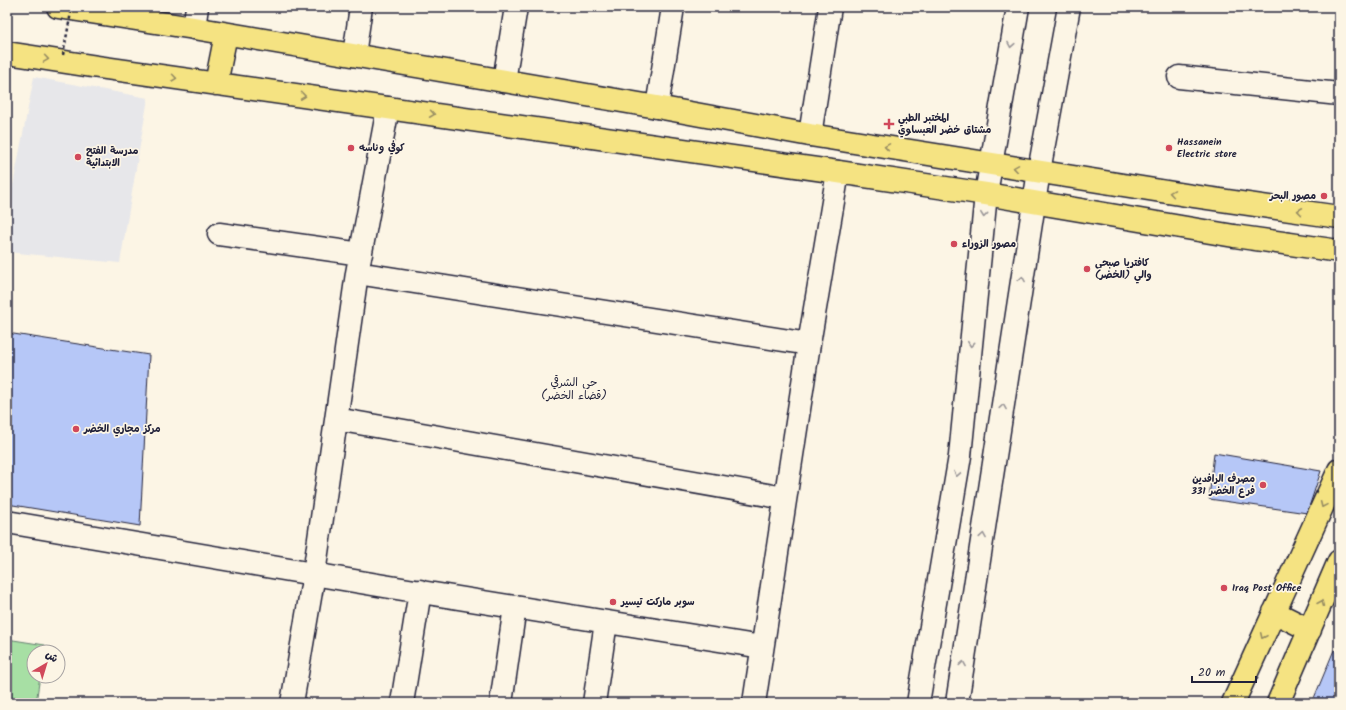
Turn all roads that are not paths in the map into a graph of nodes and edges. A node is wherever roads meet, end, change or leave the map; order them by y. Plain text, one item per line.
1 (58, 7) edge
2 (361, 7) edge
3 (516, 7) edge
4 (673, 7) edge
5 (830, 7) edge
6 (1018, 7) edge
7 (1069, 7) edge
8 (195, 17) edge
9 (226, 34) junction
10 (7, 53) edge
11 (354, 55) junction
12 (1179, 77) dead end
13 (504, 81) junction
14 (216, 84) junction
15 (1339, 94) edge
16 (657, 107) junction
17 (388, 108) junction
18 (810, 135) junction
19 (990, 164) junction
20 (1039, 171) junction
21 (838, 172) junction
22 (986, 194) junction
23 (1034, 203) junction
24 (1339, 213) edge
25 (1339, 217) edge
26 (219, 234) dead end
27 (1339, 251) edge
28 (359, 264) junction
29 (809, 344) junction
30 (336, 419) junction
31 (1339, 470) edge
32 (785, 498) junction
33 (7, 522) edge
34 (1339, 561) edge
35 (314, 574) junction
36 (420, 591) junction
37 (515, 607) junction
38 (1274, 612) junction
39 (606, 622) junction
40 (1310, 630) junction
41 (762, 647) junction
42 (292, 703) edge
43 (402, 703) edge
44 (501, 703) edge
45 (594, 703) edge
46 (754, 703) edge
47 (918, 703) edge
48 (957, 703) edge
49 (1233, 703) edge
50 (1278, 703) edge

1 - 8 main road
2 - 11 street
3 - 13 street
4 - 16 street
5 - 18 street
6 -> 19 street
7 - 20 street
8 - 9 main road
9 - 11 main road
9 - 14 main road
10 -> 14 main road
11 - 13 main road
12 - 15 street
13 - 16 main road
14 -> 17 main road
16 - 18 main road
17 -> 21 main road
17 - 28 street
19 -> 18 main road
20 -> 19 main road
19 - 22 street
20 - 23 street
25 -> 20 main road
21 - 22 main road
21 - 29 street
22 - 23 main road
22 -> 47 street
23 - 27 main road
48 -> 23 street
24 - 25 street
26 - 28 street
28 - 29 street
28 - 30 street
29 - 32 street
30 - 32 street
30 - 35 street
31 -> 38 main road
32 - 41 street
33 - 35 street
40 -> 34 main road
35 - 36 street
35 - 42 street
36 - 37 street
36 - 43 street
37 - 39 street
37 - 44 street
38 - 40 main road
38 -> 49 main road
39 - 41 street
39 - 45 street
40 - 50 main road
41 - 46 street

